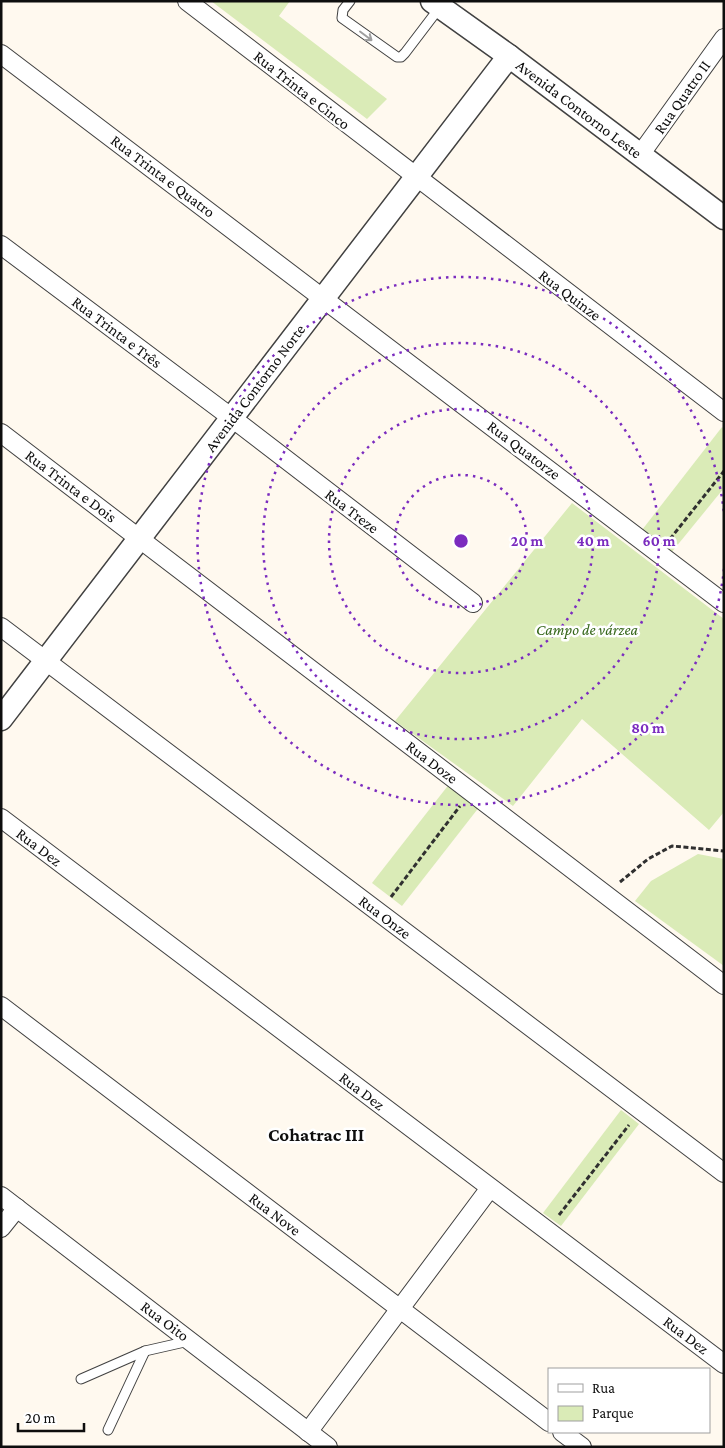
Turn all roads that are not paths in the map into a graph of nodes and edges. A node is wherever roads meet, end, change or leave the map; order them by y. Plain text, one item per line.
1 (187, 1) edge
2 (350, 1) edge
3 (436, 4) edge
4 (724, 38) edge
5 (1, 54) edge
6 (509, 56) junction
7 (640, 155) junction
8 (416, 178) junction
9 (724, 218) edge
10 (1, 245) edge
11 (324, 298) junction
12 (724, 412) edge
13 (232, 418) junction
14 (1, 433) edge
15 (140, 539) junction
16 (473, 603) dead end
17 (724, 603) edge
18 (1, 627) edge
19 (46, 662) junction
20 (1, 719) edge
21 (1, 818) edge
22 (724, 985) edge
23 (1, 1006) edge
24 (724, 1173) edge
25 (490, 1188) junction
26 (1, 1196) edge
27 (17, 1208) junction
28 (1, 1228) edge
29 (400, 1309) junction
30 (190, 1341) junction
31 (144, 1351) junction
32 (724, 1364) edge
33 (81, 1379) dead end
34 (548, 1421) edge
35 (108, 1430) dead end
36 (308, 1432) junction
37 (563, 1433) edge
38 (328, 1447) edge
39 (582, 1447) edge

1 - 8 street, Rua Trinta e Cinco
2 -> 3 lane
3 - 6 street, Avenida Contorno Leste
4 - 7 street, Rua Quatro II
5 - 11 street, Rua Trinta e Quatro
6 - 7 street, Avenida Contorno Leste
6 - 8 street, Avenida Contorno Norte
7 - 9 street, Avenida Contorno Leste
8 - 11 street, Avenida Contorno Norte
8 - 12 street, Rua Quinze
10 - 13 street, Rua Trinta e Três
11 - 13 street, Avenida Contorno Norte
11 - 17 street, Rua Quatorze
13 - 15 street, Avenida Contorno Norte
13 - 16 street, Rua Treze
14 - 15 street, Rua Trinta e Dois
15 - 19 street, Avenida Contorno Norte
15 - 22 street, Rua Doze
18 - 19 street, Rua Onze
19 - 20 street, Avenida Contorno Norte
19 - 24 street, Rua Onze
21 - 25 street, Rua Dez
23 - 29 street, Rua Nove
25 - 29 street
25 - 32 street, Rua Dez
26 - 27 street, Rua Oito
27 - 28 street
27 - 30 street, Rua Oito
29 - 34 street, Rua Nove
29 - 36 street
30 - 31 lane
30 - 36 street, Rua Oito
31 - 33 lane
31 - 35 lane
36 - 38 street, Rua Oito
37 - 39 street

